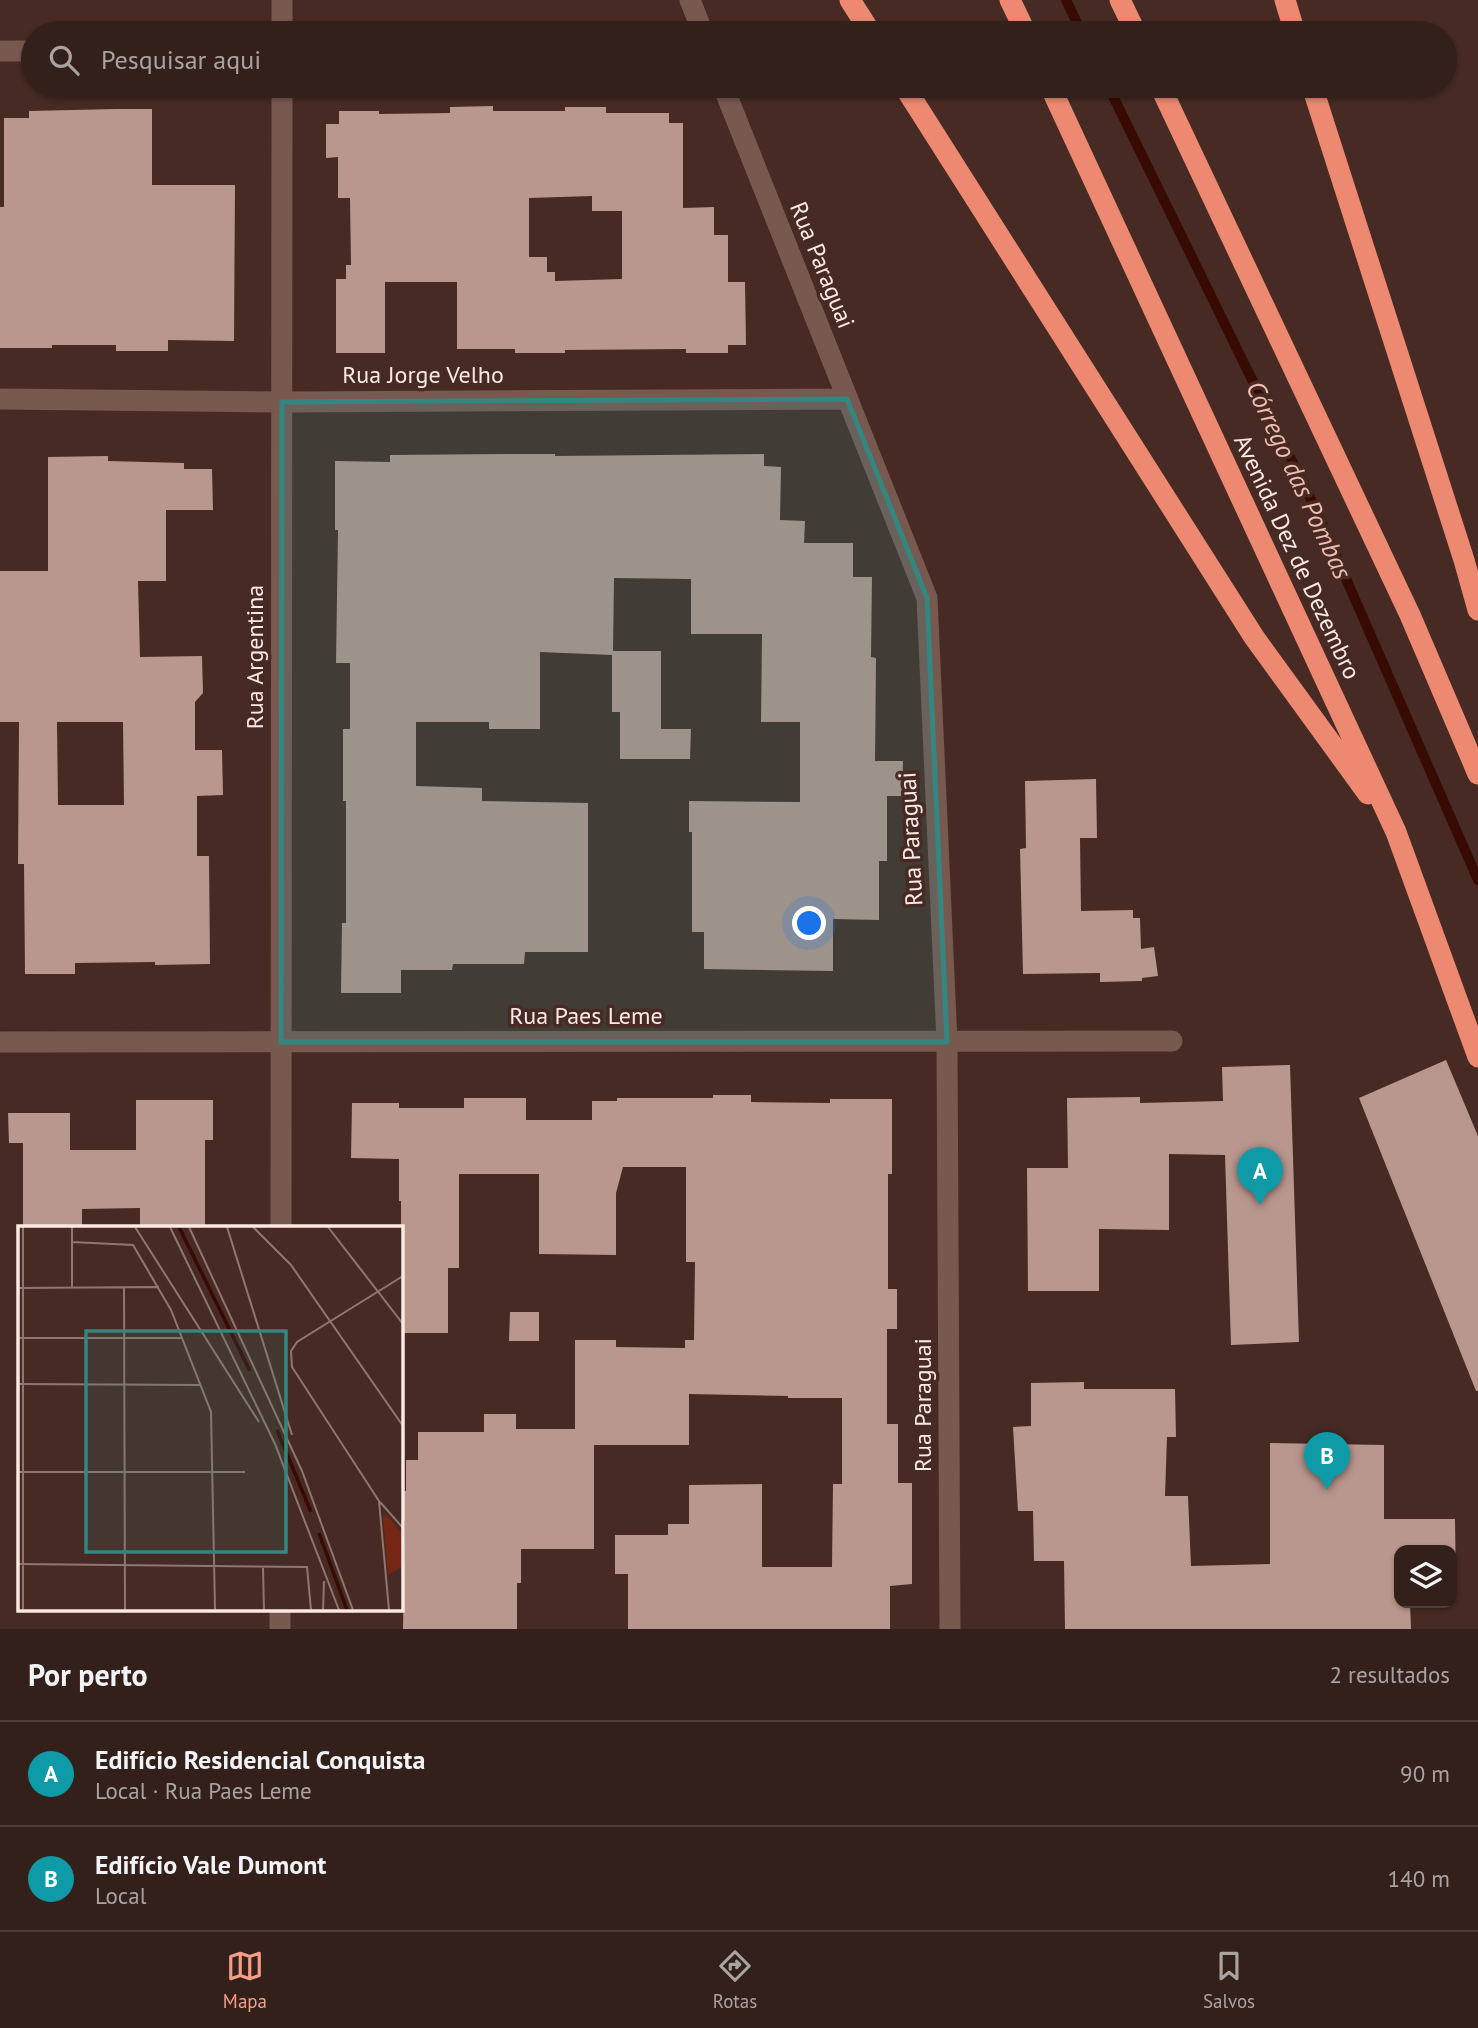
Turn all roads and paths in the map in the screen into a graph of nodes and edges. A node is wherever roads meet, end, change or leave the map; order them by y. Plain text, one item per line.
1 (282, 0) edge
2 (690, 0) edge
3 (850, 0) edge
4 (1010, 0) edge
5 (1120, 0) edge
6 (1285, 0) edge
7 (282, 21) edge
8 (698, 21) edge
9 (863, 21) edge
10 (1020, 21) edge
11 (1130, 21) edge
12 (1292, 21) edge
13 (0, 51) edge
14 (21, 51) edge
15 (282, 98) edge
16 (728, 98) edge
17 (912, 98) edge
18 (1056, 98) edge
19 (1166, 98) edge
20 (1316, 98) edge
21 (847, 398) junction
22 (0, 399) edge
23 (282, 402) junction
24 (1478, 610) edge
25 (1478, 774) edge
26 (1396, 832) junction
27 (1172, 1041) dead end
28 (0, 1042) edge
29 (281, 1042) junction
30 (947, 1042) junction
31 (1478, 1057) edge
32 (281, 1226) edge
33 (950, 1629) edge

1 - 7 street
2 - 8 street
3 - 9 highway
4 - 10 highway
5 - 11 highway
6 - 12 highway
13 - 14 street
15 - 23 street, Rua Argentina
16 - 21 street, Rua Paraguai
17 - 26 highway
18 - 26 highway, Avenida Dez de Dezembro
19 - 25 highway
20 - 24 highway
21 - 23 street, Rua Jorge Velho
21 - 30 street, Rua Paraguai
22 - 23 street, Rua Jorge Velho
23 - 29 street, Rua Argentina
26 - 31 highway, Avenida Dez de Dezembro
27 - 30 street, Rua Paes Leme
28 - 29 street, Rua Paes Leme
29 - 30 street, Rua Paes Leme
29 - 32 street, Rua Argentina
30 - 33 street, Rua Paraguai

